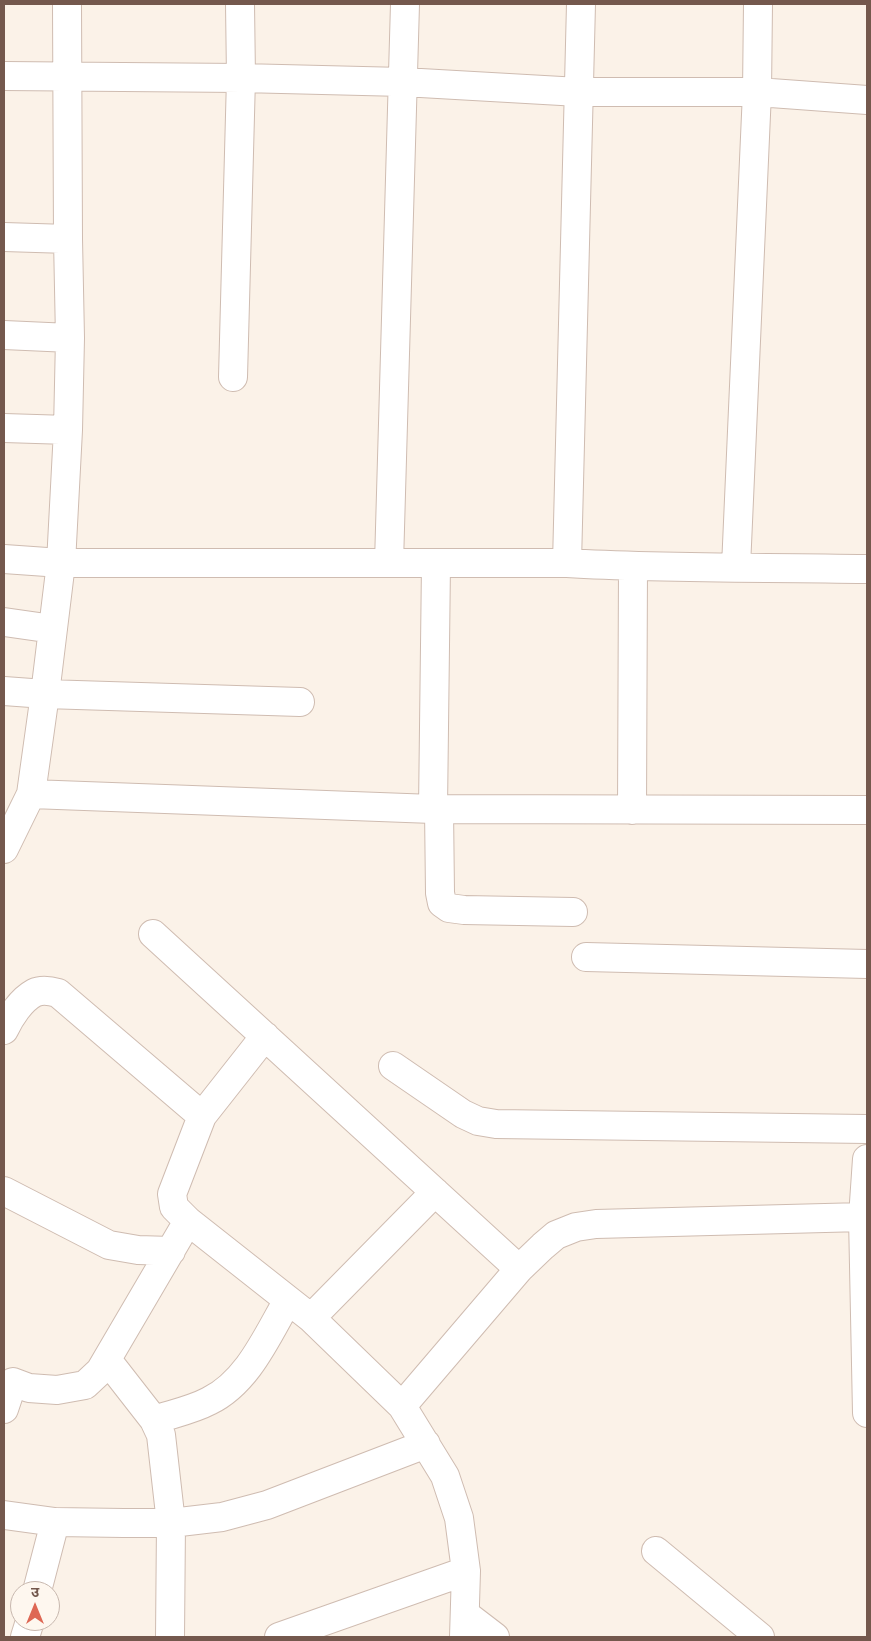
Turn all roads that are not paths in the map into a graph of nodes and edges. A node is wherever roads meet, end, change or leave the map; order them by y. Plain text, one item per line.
1 (67, 4) edge
2 (240, 4) edge
3 (405, 4) edge
4 (581, 4) edge
5 (758, 4) edge
6 (4, 76) edge
7 (67, 77) junction
8 (240, 78) junction
9 (403, 82) junction
10 (579, 92) junction
11 (757, 92) junction
12 (867, 100) edge
13 (4, 237) edge
14 (68, 239) junction
15 (4, 335) edge
16 (70, 338) junction
17 (233, 377) dead end
18 (4, 428) edge
19 (68, 430) junction
20 (4, 559) edge
21 (61, 563) junction
22 (388, 563) junction
23 (567, 563) junction
24 (436, 564) junction
25 (633, 567) junction
26 (736, 567) junction
27 (867, 569) edge
28 (4, 622) edge
29 (53, 629) junction
30 (4, 691) edge
31 (45, 694) junction
32 (300, 702) dead end
33 (31, 794) junction
34 (436, 809) junction
35 (632, 810) junction
36 (867, 810) edge
37 (4, 849) edge
38 (573, 912) dead end
39 (153, 934) dead end
40 (586, 957) dead end
41 (867, 964) edge
42 (4, 1030) edge
43 (265, 1036) junction
44 (393, 1066) dead end
45 (202, 1116) junction
46 (867, 1129) edge
47 (867, 1159) edge
48 (4, 1191) edge
49 (435, 1192) junction
50 (863, 1217) junction
51 (188, 1221) junction
52 (171, 1251) junction
53 (518, 1269) junction
54 (288, 1300) junction
55 (311, 1318) junction
56 (108, 1361) junction
57 (8, 1379) edge
58 (402, 1406) junction
59 (4, 1410) edge
60 (867, 1413) edge
61 (154, 1420) junction
62 (426, 1444) junction
63 (4, 1515) edge
64 (55, 1522) junction
65 (171, 1523) junction
66 (656, 1551) dead end
67 (466, 1572) junction
68 (40, 1581) edge
69 (464, 1626) edge
70 (170, 1637) edge
71 (279, 1637) edge
72 (495, 1637) edge
73 (760, 1637) edge

1 - 7 street
2 - 8 street
3 - 9 street
4 - 10 street
5 - 11 street
6 - 7 street
7 - 8 street
7 - 14 street
8 - 9 street
8 - 17 street
9 - 10 street
9 - 22 street
10 - 11 street
10 - 23 street
11 - 12 street
11 - 26 street
13 - 14 street
14 - 16 street
15 - 16 street
16 - 19 street
18 - 19 street
19 - 21 street
20 - 21 street
21 - 22 street
21 - 29 street
22 - 24 street
23 - 24 street
23 - 25 street
24 - 34 street
25 - 26 street
25 - 35 street
26 - 27 street
28 - 29 street
29 - 31 street
30 - 31 street
31 - 32 street
31 - 33 street
33 - 34 street
33 - 37 street
34 - 35 street
34 - 38 street
35 - 36 street
39 - 43 street
40 - 41 street
42 - 45 street
43 - 45 street
43 - 49 street
44 - 46 street
45 - 51 street
47 - 50 street
48 - 52 street
49 - 53 street
49 - 55 street
50 - 53 street
50 - 60 street
51 - 52 street
51 - 54 street
52 - 56 street
53 - 58 street
54 - 55 street
54 - 61 street
55 - 58 street
56 - 57 street
56 - 61 street
57 - 59 street
58 - 62 street
61 - 65 street
62 - 65 street
62 - 67 street
63 - 64 street
64 - 65 street
64 - 68 street
65 - 70 street
66 - 73 street
67 - 69 street
67 - 71 street
69 - 72 street

